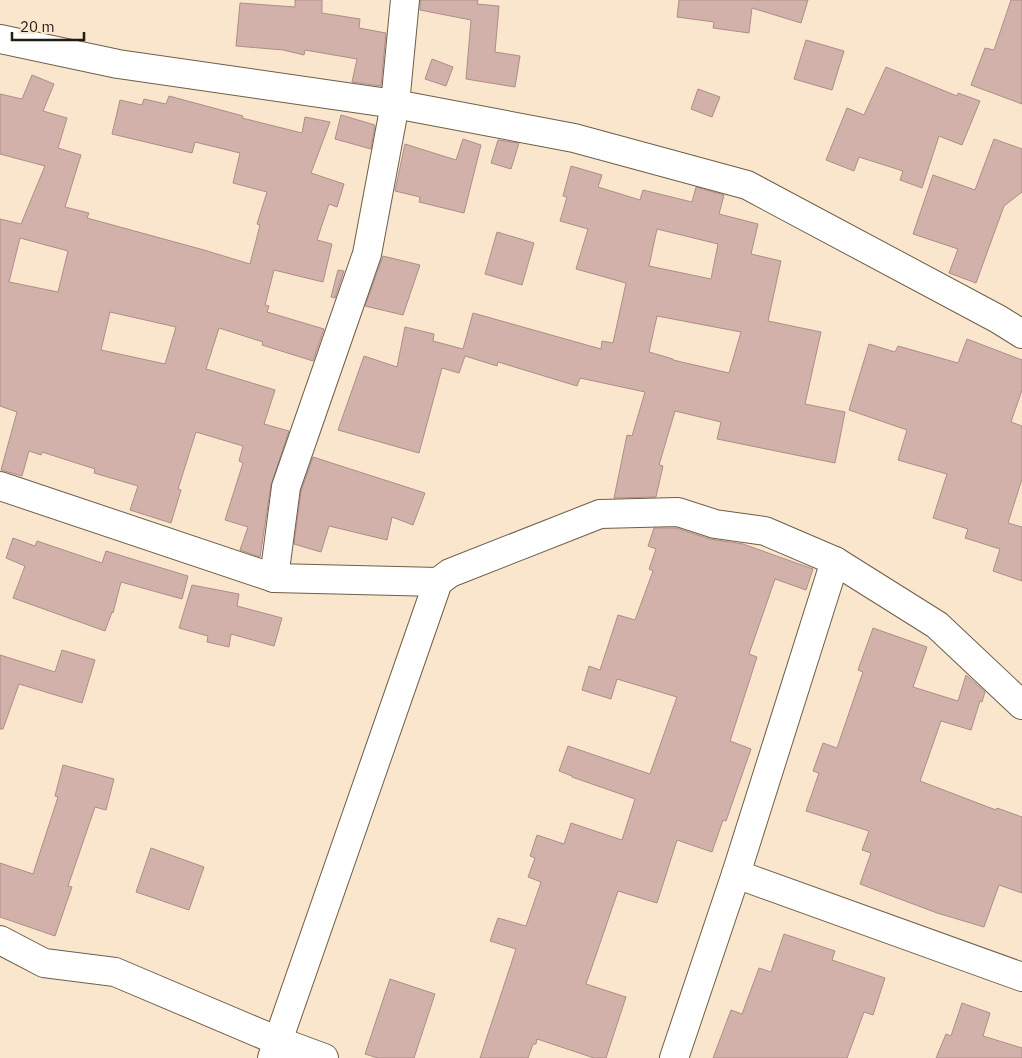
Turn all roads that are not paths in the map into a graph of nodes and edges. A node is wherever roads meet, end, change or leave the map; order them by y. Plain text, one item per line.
1 (405, 0) edge
2 (0, 39) edge
3 (395, 104) junction
4 (1022, 334) edge
5 (0, 486) edge
6 (835, 561) junction
7 (274, 578) junction
8 (438, 582) junction
9 (1022, 705) edge
10 (736, 874) junction
11 (0, 940) edge
12 (1022, 977) edge
13 (275, 1049) edge
14 (324, 1058) edge
15 (674, 1058) edge

1 - 3 street
2 - 3 street
3 - 4 street
3 - 7 street
5 - 7 street
6 - 8 street
6 - 9 street
6 - 10 street
7 - 8 street
8 - 13 street
10 - 12 street
10 - 15 street
11 - 13 street
13 - 14 street

